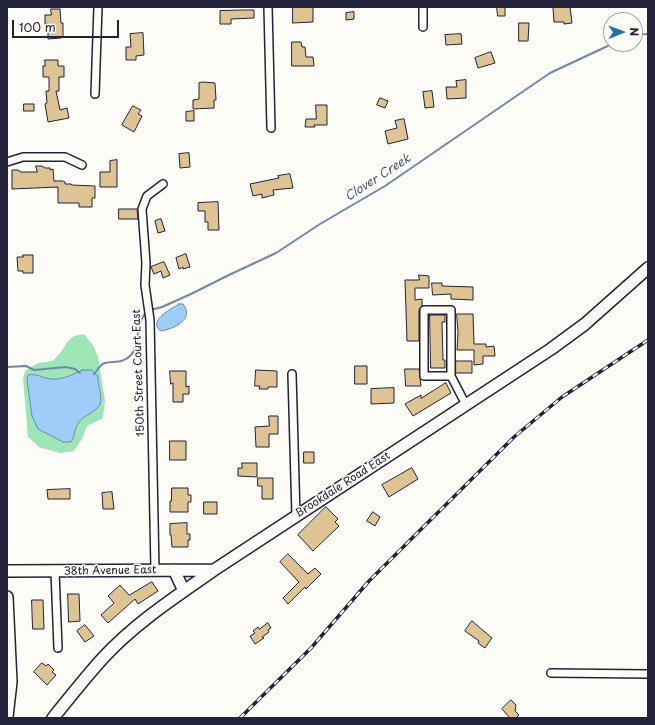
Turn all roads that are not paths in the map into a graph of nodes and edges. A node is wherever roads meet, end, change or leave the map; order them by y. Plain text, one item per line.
1 (98, 7) edge
2 (268, 7) edge
3 (423, 7) edge
4 (423, 28) dead end
5 (95, 94) dead end
6 (271, 128) dead end
7 (7, 162) edge
8 (82, 165) dead end
9 (162, 184) dead end
10 (648, 268) edge
11 (292, 374) dead end
12 (451, 376) junction
13 (466, 405) junction
14 (296, 516) junction
15 (155, 570) junction
16 (174, 570) junction
17 (214, 570) junction
18 (7, 571) edge
19 (55, 571) junction
20 (184, 591) junction
21 (7, 597) edge
22 (58, 648) dead end
23 (551, 672) dead end
24 (648, 674) edge
25 (7, 717) edge
26 (53, 718) edge

1 - 5 street
2 - 6 street
3 - 4 street
7 - 8 street
9 - 15 street, 150th Street Court East
10 - 13 main road, Brookdale Road East
11 - 14 street
12 - 12 street
12 - 13 street
13 - 14 main road, Brookdale Road East
14 - 17 main road, Brookdale Road East
15 - 16 main road, 38th Avenue East
15 - 19 main road, 38th Avenue East
16 - 17 main road, 38th Avenue East
16 - 20 main road
17 - 20 main road, Brookdale Road East
18 - 19 main road, 38th Avenue East
19 - 22 street
20 - 26 main road, Brookdale Road East
21 - 25 main road
23 - 24 street

